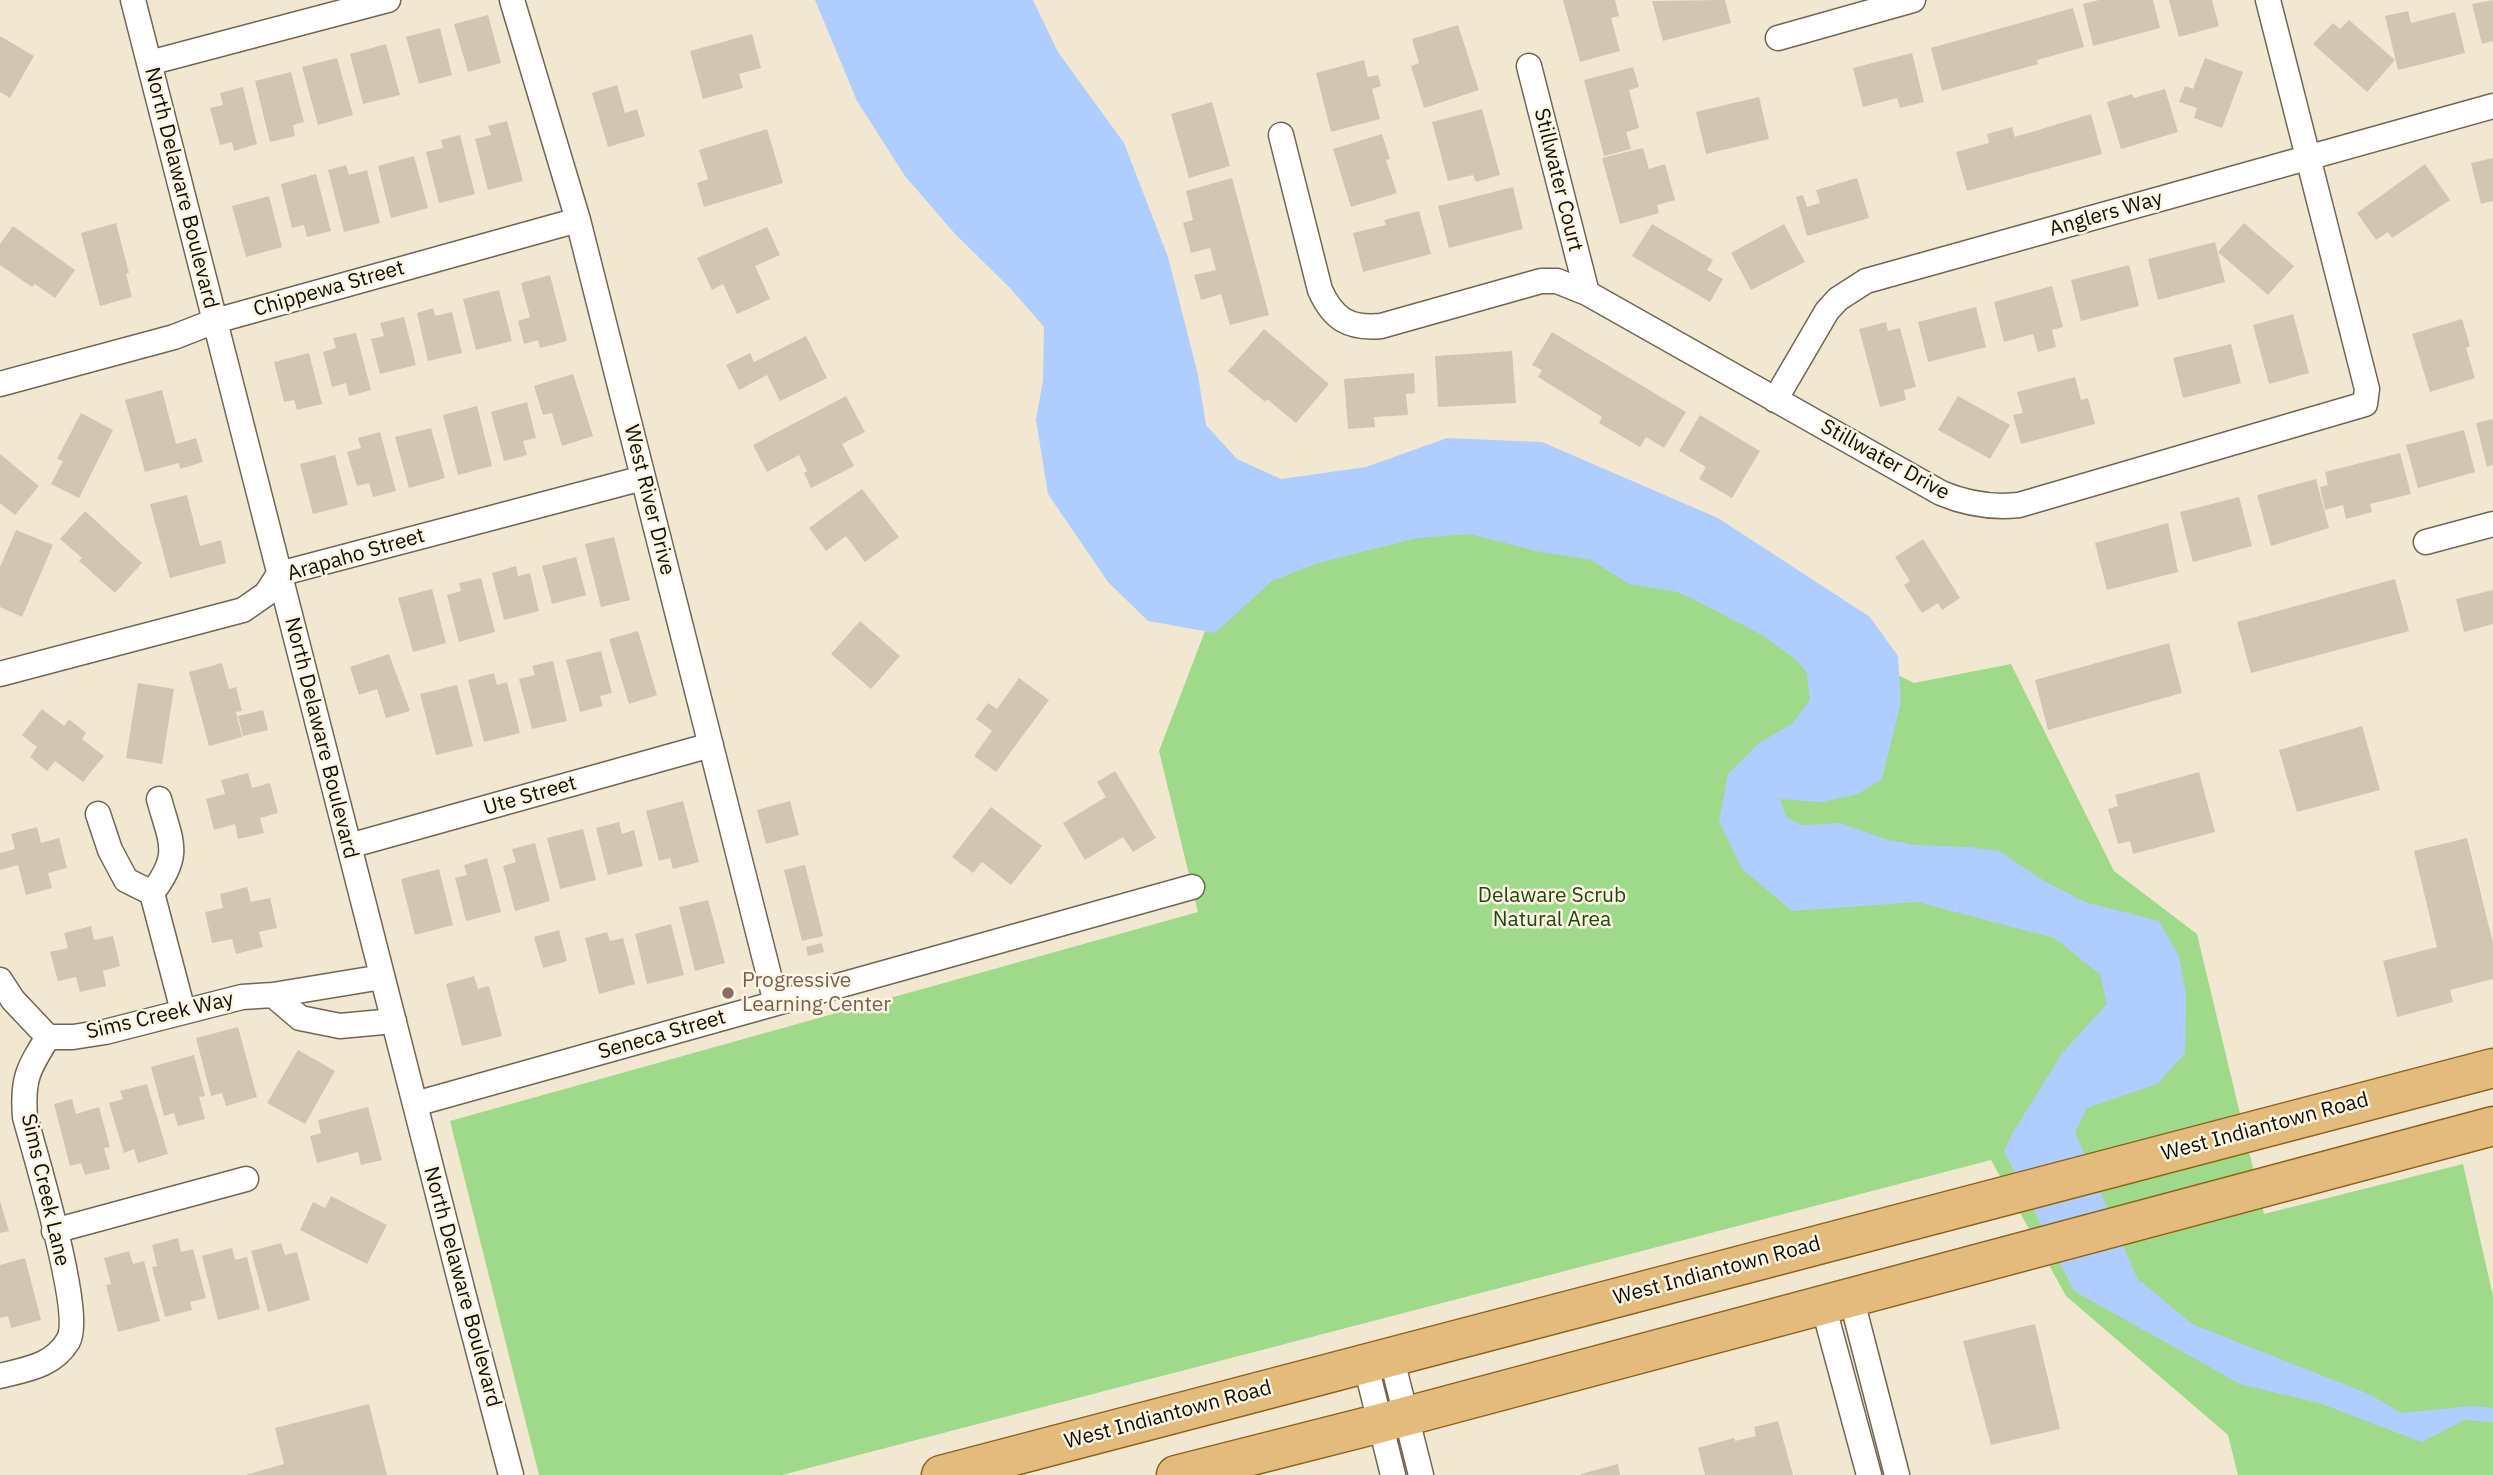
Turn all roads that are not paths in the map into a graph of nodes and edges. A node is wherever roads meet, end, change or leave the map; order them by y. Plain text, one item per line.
1 (133, 0) edge
2 (388, 0) edge
3 (512, 0) edge
4 (1913, 0) edge
5 (2268, 0) edge
6 (1778, 38) dead end
7 (149, 63) junction
8 (1530, 66) dead end
9 (2493, 106) edge
10 (1281, 135) dead end
11 (2308, 158) junction
12 (578, 220) junction
13 (1587, 293) junction
14 (215, 321) junction
15 (0, 384) edge
16 (1775, 400) junction
17 (643, 478) junction
18 (2493, 524) edge
19 (2426, 542) dead end
20 (279, 573) junction
21 (0, 674) edge
22 (711, 745) junction
23 (159, 799) dead end
24 (98, 814) dead end
25 (349, 846) junction
26 (1192, 887) dead end
27 (152, 893) junction
28 (382, 977) junction
29 (0, 980) edge
30 (273, 995) junction
31 (776, 1003) junction
32 (183, 1011) junction
33 (394, 1021) junction
34 (48, 1037) junction
35 (2493, 1068) edge
36 (415, 1104) junction
37 (2493, 1126) edge
38 (246, 1179) dead end
39 (54, 1231) junction
40 (1837, 1301) junction
41 (1378, 1359) junction
42 (0, 1376) edge
43 (1394, 1420) junction
44 (511, 1475) edge
45 (941, 1475) edge
46 (1176, 1475) edge
47 (1393, 1475) edge
48 (1421, 1475) edge
49 (1869, 1475) edge
50 (1897, 1475) edge

1 - 7 street, North Delaware Boulevard
2 - 7 street
3 - 12 street, West River Drive
4 - 6 street
5 - 11 street, Stillwater Drive
7 - 14 street, North Delaware Boulevard
8 - 13 street, Stillwater Court
9 - 11 street, Anglers Way
10 - 13 street, Stillwater Drive
11 - 16 street, Anglers Way
11 - 16 street, Stillwater Drive
12 - 14 street, Chippewa Street
12 - 17 street, West River Drive
13 - 16 street, Stillwater Drive
14 - 15 street, Chippewa Street
14 - 20 street, North Delaware Boulevard
17 - 20 street, Arapaho Street
17 - 22 street, West River Drive
18 - 19 street
20 - 21 street, Arapaho Street
20 - 25 street, North Delaware Boulevard
22 - 25 street, Ute Street
22 - 31 street, West River Drive
23 - 27 street
24 - 27 street
25 - 28 street, North Delaware Boulevard
26 - 31 street, Seneca Street
27 - 32 street
28 - 30 street, Sims Creek Way
28 - 33 street, North Delaware Boulevard
29 - 34 street
30 - 32 street, Sims Creek Way
30 - 33 street
31 - 36 street, Seneca Street
32 - 34 street, Sims Creek Way
33 - 36 street, North Delaware Boulevard
34 - 39 street, Sims Creek Lane
35 - 41 main road, West Indiantown Road
36 - 44 street, North Delaware Boulevard
37 - 40 main road
38 - 39 street
39 - 42 street, Sims Creek Lane
40 - 43 main road
40 - 49 street
40 - 50 street
41 - 43 street
41 - 45 main road, West Indiantown Road
43 - 46 main road
43 - 47 street
43 - 48 street

